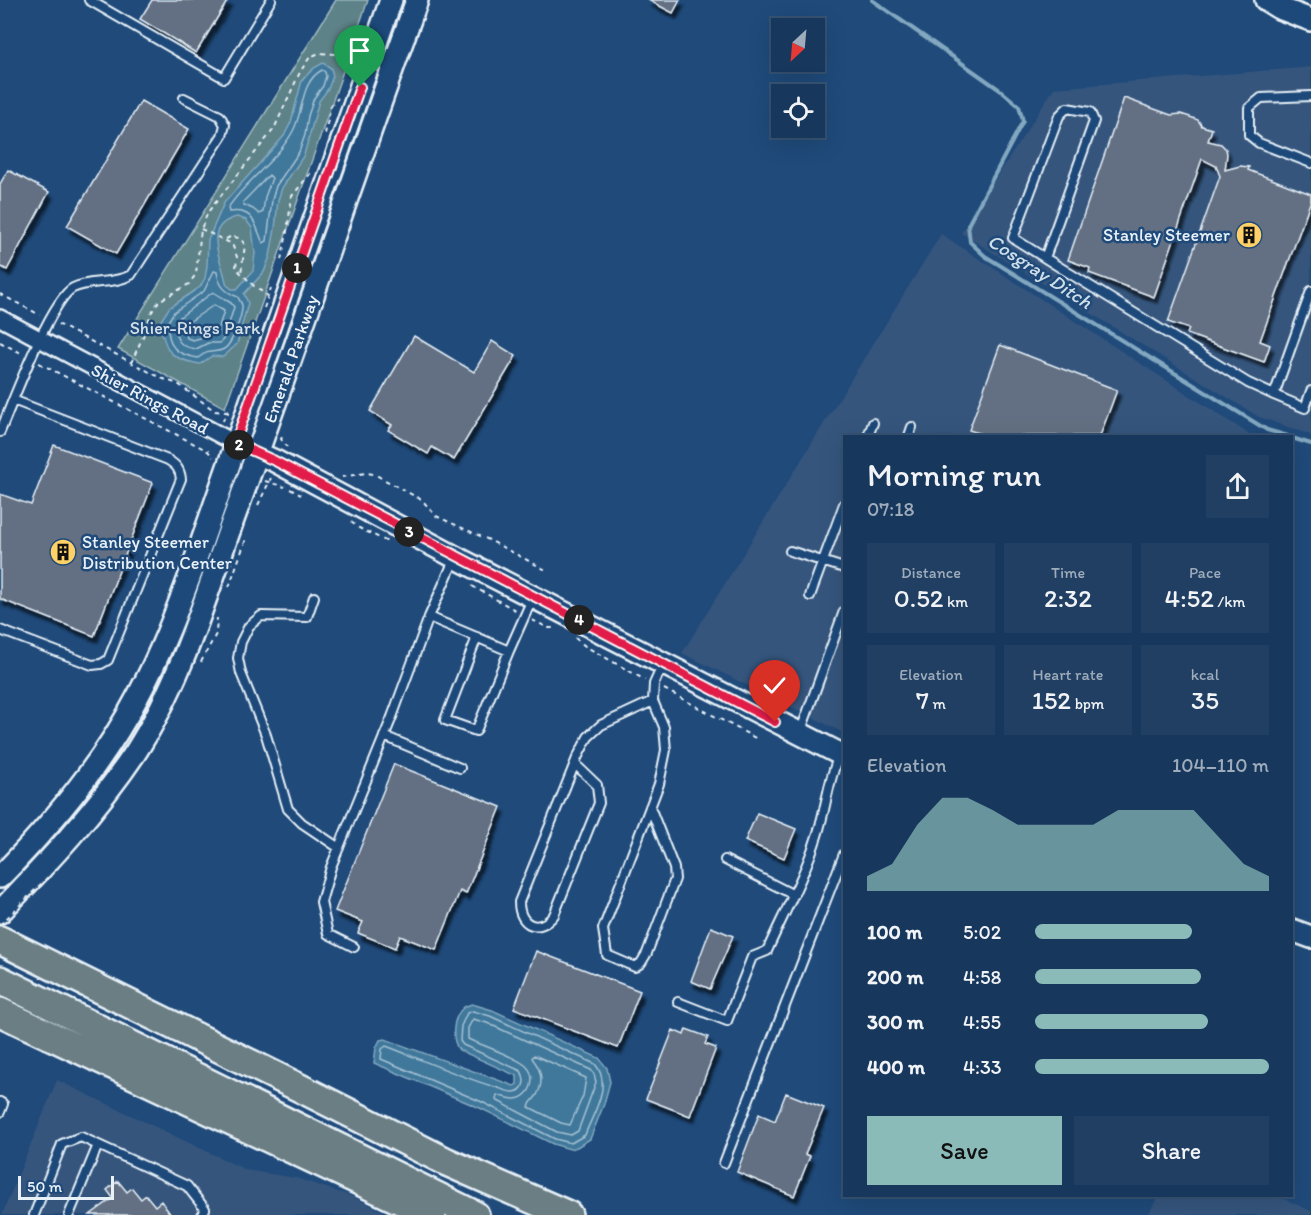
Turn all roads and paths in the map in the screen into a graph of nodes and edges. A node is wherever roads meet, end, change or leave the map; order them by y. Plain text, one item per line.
1 (89, 0) edge
2 (271, 0) edge
3 (391, 0) edge
4 (417, 0) edge
5 (1266, 0) edge
6 (1311, 20) edge
7 (357, 56) dead end
8 (1311, 96) edge
9 (338, 97) dead end
10 (184, 98) dead end
11 (325, 138) dead end
12 (1311, 164) edge
13 (315, 167) dead end
14 (201, 229) junction
15 (226, 240) junction
16 (1045, 258) junction
17 (279, 269) dead end
18 (241, 273) junction
19 (272, 287) dead end
20 (1311, 291) edge
21 (0, 294) edge
22 (268, 296) junction
23 (264, 311) dead end
24 (0, 318) edge
25 (50, 320) junction
26 (39, 339) junction
27 (0, 342) edge
28 (31, 359) junction
29 (131, 363) junction
30 (1311, 391) edge
31 (1274, 395) junction
32 (13, 400) junction
33 (232, 405) dead end
34 (873, 423) dead end
35 (912, 427) dead end
36 (284, 429) dead end
37 (0, 432) edge
38 (868, 435) edge
39 (909, 435) edge
40 (235, 443) junction
41 (288, 449) dead end
42 (258, 453) junction
43 (216, 459) dead end
44 (335, 473) dead end
45 (843, 507) edge
46 (790, 550) dead end
47 (455, 557) junction
48 (824, 561) junction
49 (843, 567) edge
50 (546, 570) dead end
51 (810, 596) dead end
52 (314, 597) dead end
53 (533, 597) junction
54 (843, 614) edge
55 (429, 617) junction
56 (0, 630) edge
57 (477, 637) junction
58 (508, 651) junction
59 (664, 663) junction
60 (653, 701) junction
61 (799, 734) junction
62 (384, 736) junction
63 (842, 755) edge
64 (575, 764) junction
65 (460, 768) dead end
66 (650, 807) junction
67 (339, 848) junction
68 (843, 857) edge
69 (725, 860) dead end
70 (45, 872) junction
71 (0, 877) edge
72 (794, 895) junction
73 (0, 912) edge
74 (0, 924) edge
75 (1293, 930) edge
76 (1311, 937) edge
77 (0, 940) edge
78 (354, 947) dead end
79 (0, 980) edge
80 (678, 1002) dead end
81 (0, 1012) edge
82 (263, 1070) junction
83 (0, 1102) edge
84 (0, 1112) edge
85 (98, 1145) junction
86 (724, 1163) dead end
87 (34, 1215) edge
88 (69, 1215) edge
89 (202, 1215) edge
90 (432, 1215) edge
91 (475, 1215) edge
92 (568, 1215) edge

1 - 2 lane
3 - 40 main road, Emerald Parkway
4 - 42 main road, Emerald Parkway
5 - 6 main road
7 - 14 path
8 - 12 lane
9 - 11 path
10 - 25 lane
13 - 17 path
14 - 15 path
14 - 29 path
15 - 18 path
15 - 18 path
16 - 16 lane
16 - 31 lane
18 - 22 path
19 - 22 path
20 - 31 lane
21 - 25 path
22 - 23 path
24 - 26 street, Shier Rings Road
25 - 26 lane
25 - 29 path
26 - 28 lane
26 - 40 street, Shier Rings Road
27 - 28 path
28 - 32 lane
28 - 43 path
29 - 33 path
30 - 31 lane
32 - 37 lane
32 - 56 lane
34 - 38 lane
35 - 39 lane
36 - 41 path
40 - 42 main road, Shier Rings Road
40 - 71 main road, Emerald Parkway
42 - 47 main road, Shier Rings Road
42 - 70 main road, Emerald Parkway
44 - 50 path
45 - 48 lane
46 - 48 lane
47 - 53 main road, Shier Rings Road
47 - 55 lane
48 - 49 lane
48 - 51 lane
52 - 67 lane
53 - 58 lane
53 - 59 main road, Shier Rings Road
54 - 61 lane
55 - 57 lane
55 - 62 lane
57 - 58 lane
57 - 58 lane
59 - 60 lane
59 - 61 main road, Shier Rings Road
60 - 64 lane
60 - 66 lane
61 - 63 main road, Shier Rings Road
62 - 65 lane
62 - 67 lane
63 - 72 lane
64 - 64 lane
66 - 66 lane
67 - 78 lane
68 - 86 lane
69 - 72 lane
70 - 73 main road, Emerald Parkway
70 - 74 path, bridge
72 - 80 lane
74 - 82 highway
75 - 76 main road
77 - 82 highway
79 - 91 highway
81 - 90 highway
82 - 92 highway
83 - 84 lane
85 - 87 lane
85 - 88 lane
85 - 89 lane

